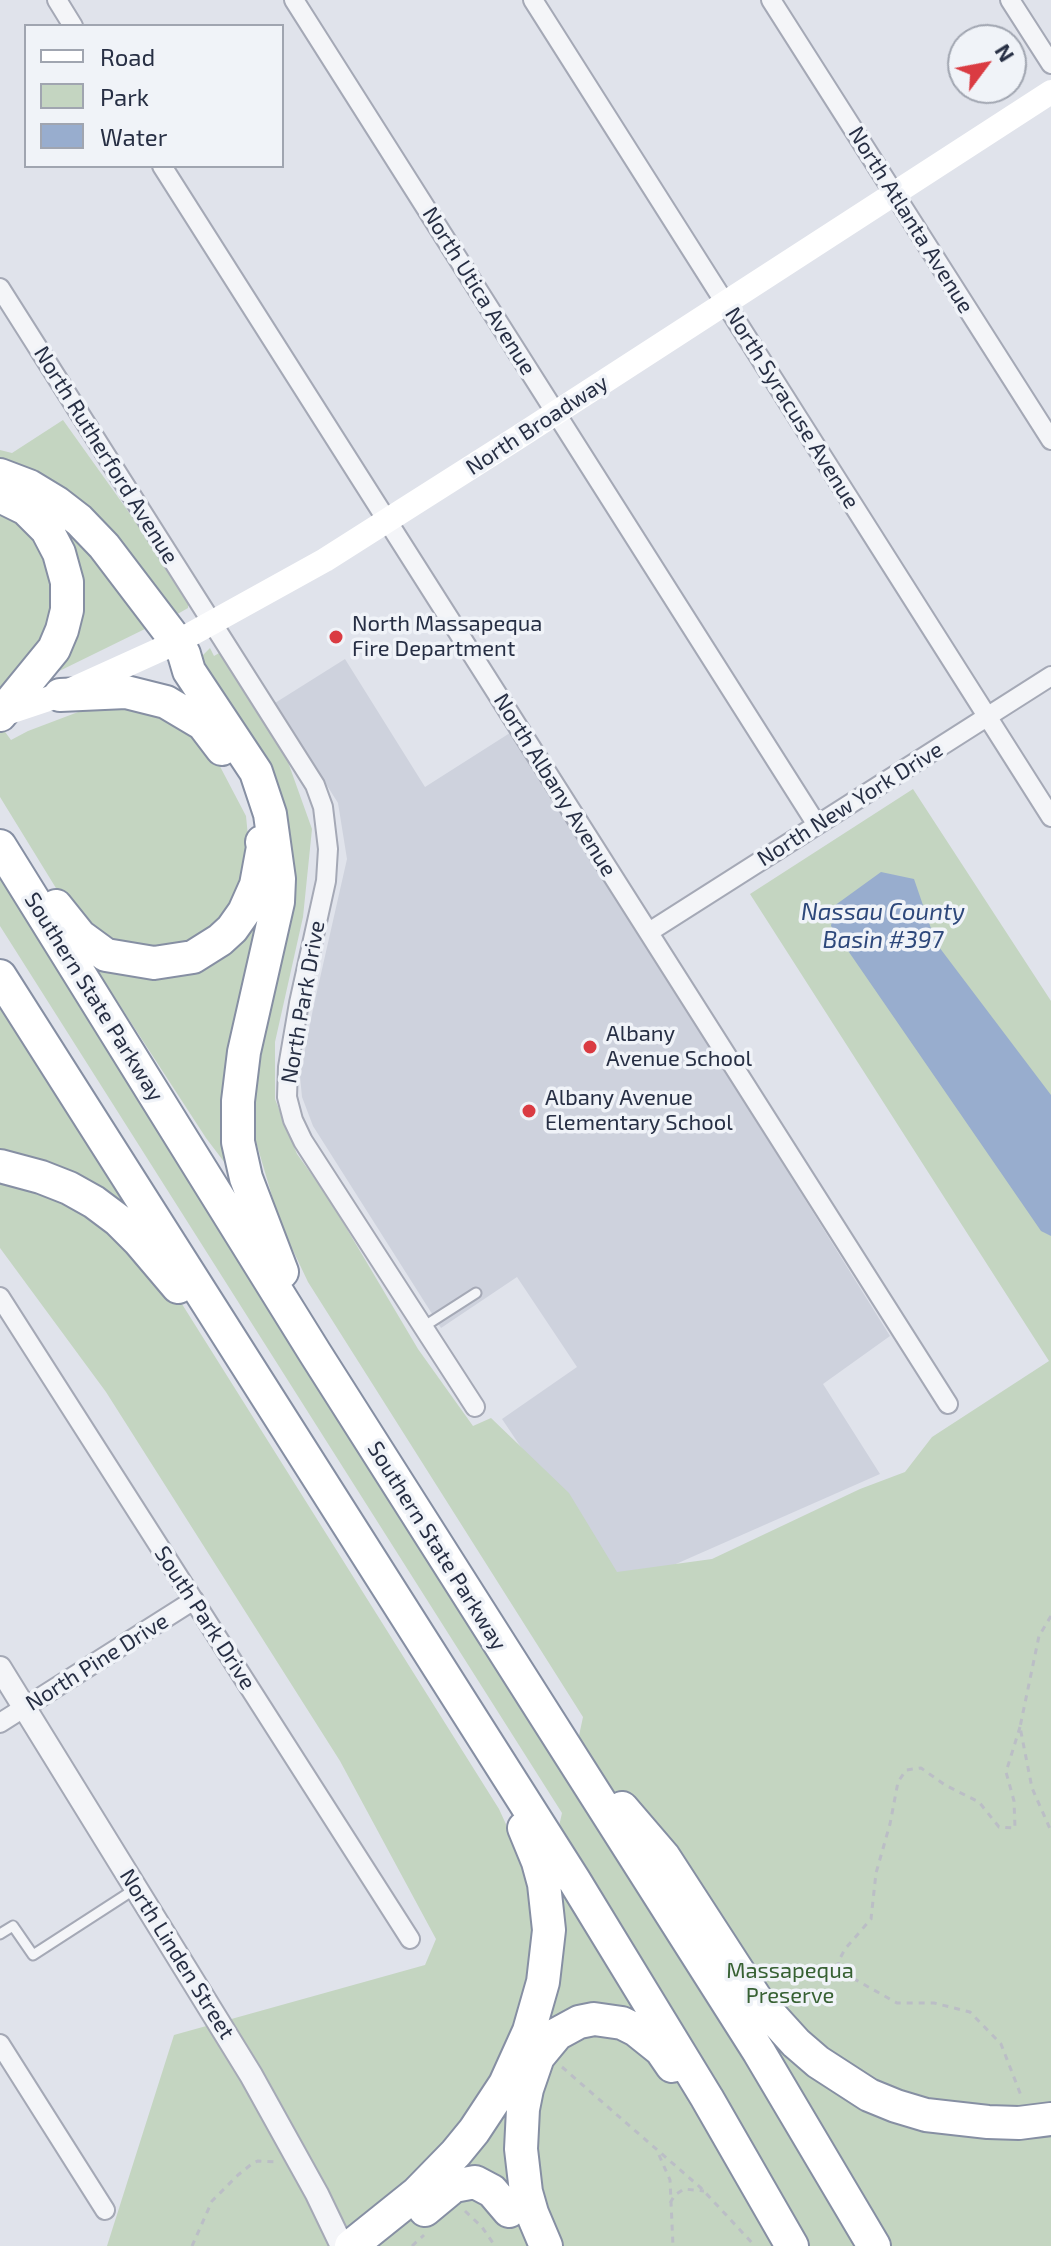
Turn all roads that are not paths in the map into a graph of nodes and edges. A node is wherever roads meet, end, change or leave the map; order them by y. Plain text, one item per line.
1 (57, 0) edge
2 (294, 0) edge
3 (533, 0) edge
4 (771, 0) edge
5 (1010, 0) edge
6 (72, 24) edge
7 (1051, 64) edge
8 (1051, 92) edge
9 (163, 168) edge
10 (894, 193) junction
11 (0, 288) edge
12 (725, 303) junction
13 (557, 413) junction
14 (1051, 440) edge
15 (0, 475) edge
16 (0, 496) edge
17 (387, 521) junction
18 (213, 623) junction
19 (177, 642) junction
20 (1051, 676) edge
21 (60, 695) junction
22 (0, 715) edge
23 (988, 716) junction
24 (1051, 817) edge
25 (817, 825) junction
26 (0, 835) edge
27 (0, 846) edge
28 (649, 932) junction
29 (0, 976) edge
30 (0, 1166) edge
31 (476, 1293) dead end
32 (0, 1297) edge
33 (423, 1327) junction
34 (315, 1353) junction
35 (256, 1378) junction
36 (948, 1404) dead end
37 (475, 1407) dead end
38 (389, 1586) junction
39 (194, 1600) junction
40 (0, 1668) edge
41 (25, 1707) junction
42 (0, 1723) edge
43 (552, 1727) junction
44 (136, 1888) junction
45 (0, 1934) edge
46 (410, 1939) dead end
47 (0, 2044) edge
48 (505, 2084) junction
49 (1051, 2119) edge
50 (105, 2210) dead end
51 (509, 2211) junction
52 (342, 2246) edge
53 (351, 2246) edge
54 (383, 2246) edge
55 (522, 2246) edge
56 (546, 2246) edge
57 (790, 2246) edge
58 (874, 2246) edge

1 - 6 street
2 - 13 street, North Utica Avenue
3 - 12 street, North Syracuse Avenue
4 - 10 street, North Atlanta Avenue
5 - 7 street
8 - 10 main road, North Broadway
9 - 17 street, North Albany Avenue
10 - 12 main road, North Broadway
10 - 14 street, North Atlanta Avenue
11 - 18 street, North Rutherford Avenue
12 - 13 main road, North Broadway
12 - 23 street, North Syracuse Avenue
13 - 17 main road, North Broadway
13 - 25 street, North Utica Avenue
15 - 19 highway
16 - 22 highway
17 - 18 main road, North Broadway
17 - 28 street, North Albany Avenue
18 - 19 main road, North Broadway
18 - 33 street, North Park Drive
19 - 21 main road, North Broadway
19 - 34 highway
20 - 23 street, North New York Drive
21 - 22 main road, North Broadway
21 - 26 highway
23 - 24 street, North Syracuse Avenue
23 - 25 street, North New York Drive
25 - 28 street, North New York Drive
27 - 34 highway, Southern State Parkway
28 - 36 street, North Albany Avenue
29 - 35 highway
30 - 35 highway
31 - 33 lane
32 - 39 street, South Park Drive
33 - 37 street, North Park Drive
34 - 43 highway, Southern State Parkway
35 - 38 highway
38 - 48 highway
38 - 57 highway
39 - 41 street, North Pine Drive
39 - 46 street, South Park Drive
40 - 41 street, North Linden Street
41 - 42 street, North Pine Drive
41 - 44 street, North Linden Street
43 - 49 highway
43 - 58 highway, Southern State Parkway
44 - 45 lane
44 - 52 street, North Linden Street
47 - 50 street
48 - 51 highway
48 - 53 highway
51 - 54 highway
51 - 55 highway
56 - 57 highway

